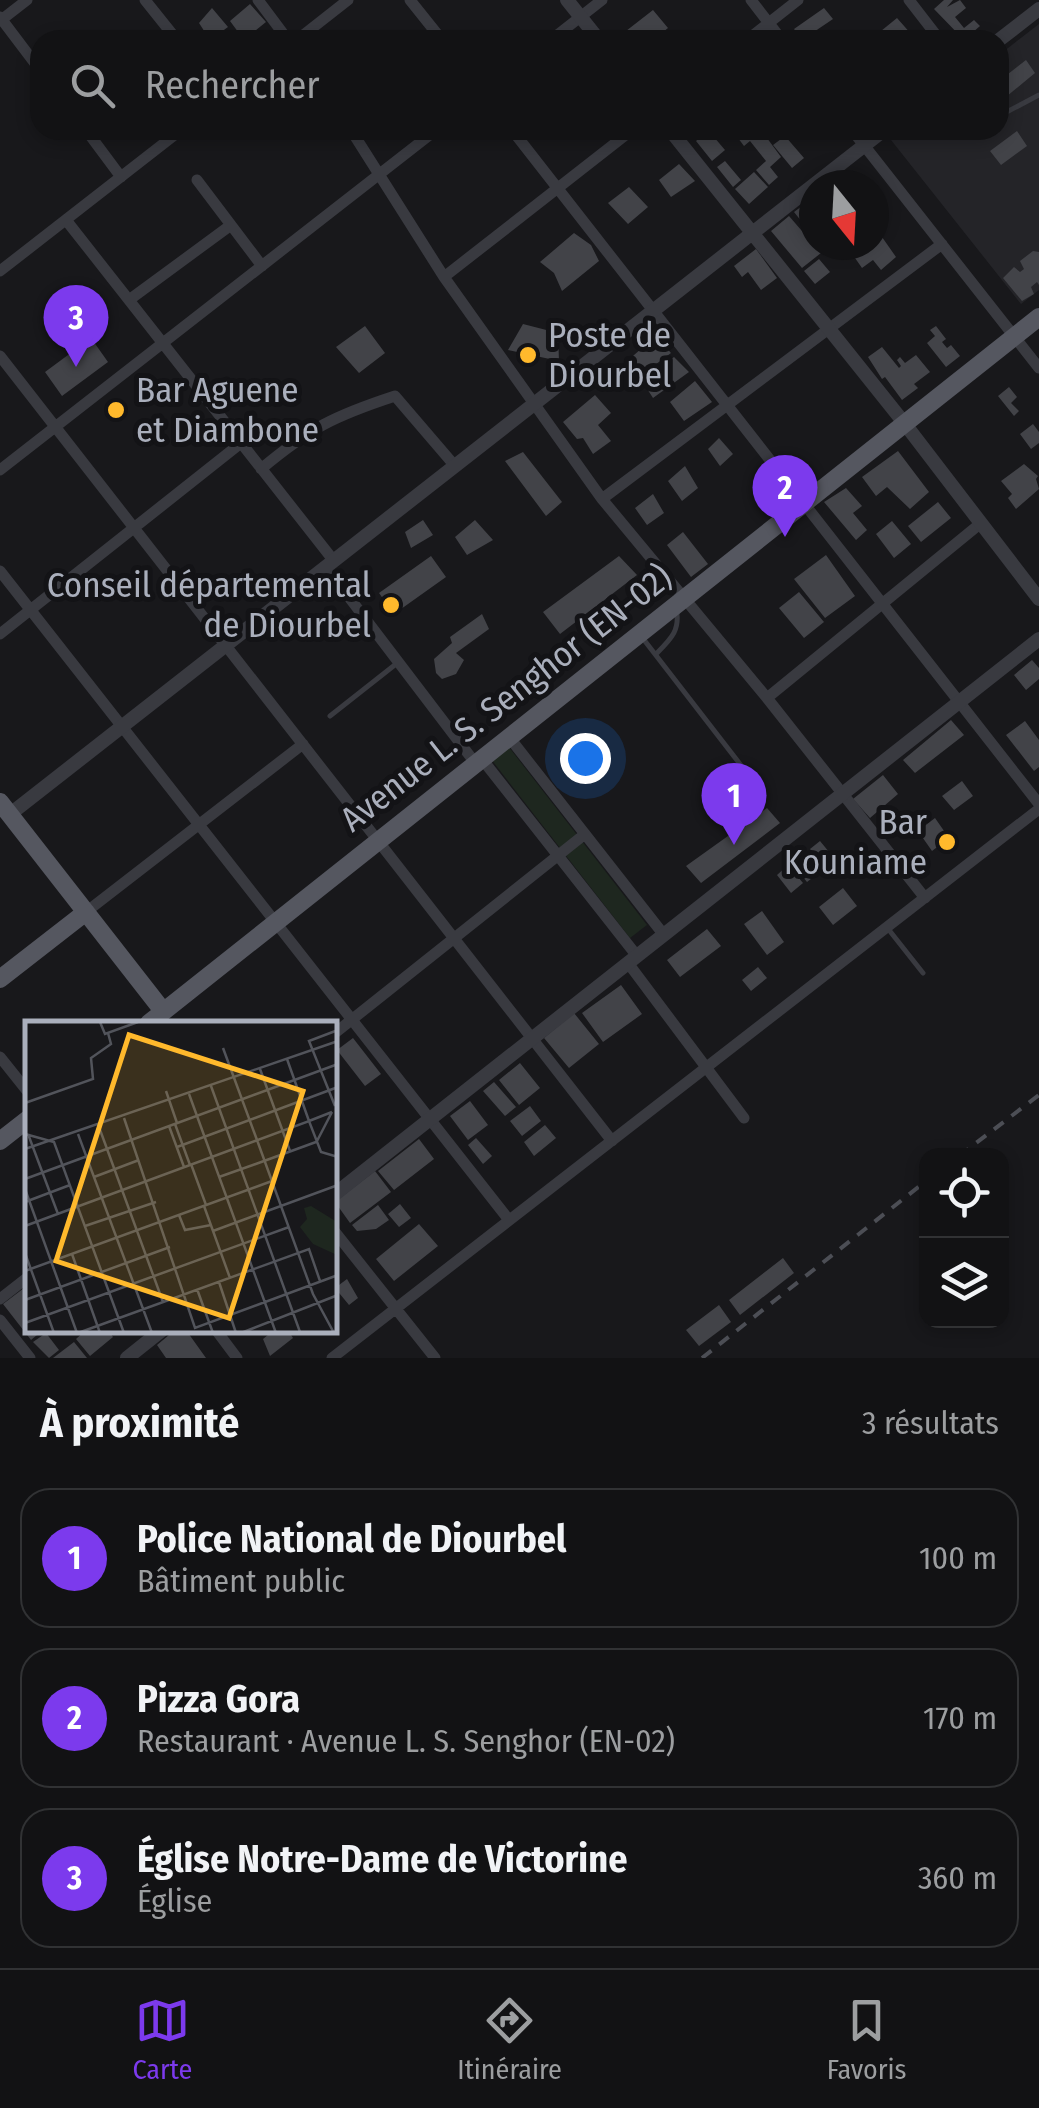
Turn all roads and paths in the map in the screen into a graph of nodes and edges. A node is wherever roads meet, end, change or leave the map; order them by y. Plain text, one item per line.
1 (27, 0) edge
2 (145, 0) edge
3 (258, 0) edge
4 (348, 0) edge
5 (410, 0) edge
6 (567, 0) edge
7 (602, 0) edge
8 (750, 0) edge
9 (798, 0) edge
10 (909, 0) edge
11 (1039, 9) edge
12 (580, 17) junction
13 (1, 20) edge
14 (769, 23) junction
15 (169, 30) edge
16 (280, 30) edge
17 (310, 30) edge
18 (434, 30) edge
19 (564, 30) edge
20 (591, 30) edge
21 (760, 30) edge
22 (774, 30) edge
23 (932, 30) edge
24 (1009, 32) edge
25 (30, 57) edge
26 (1039, 95) edge
27 (1009, 111) edge
28 (93, 140) edge
29 (168, 140) edge
30 (358, 140) edge
31 (423, 140) edge
32 (520, 140) edge
33 (619, 140) edge
34 (678, 140) edge
35 (860, 140) edge
36 (872, 140) edge
37 (864, 146) junction
38 (381, 173) junction
39 (121, 177) junction
40 (197, 180) dead end
41 (558, 188) junction
42 (66, 220) junction
43 (231, 226) junction
44 (752, 233) junction
45 (942, 244) junction
46 (262, 266) junction
47 (0, 271) edge
48 (444, 277) junction
49 (129, 300) junction
50 (653, 311) junction
51 (1039, 317) edge
52 (828, 329) junction
53 (1014, 337) junction
54 (163, 343) junction
55 (0, 356) edge
56 (1039, 368) edge
57 (533, 405) junction
58 (727, 405) junction
59 (905, 424) junction
60 (55, 427) junction
61 (241, 443) junction
62 (455, 466) junction
63 (262, 469) junction
64 (0, 470) edge
65 (602, 499) junction
66 (804, 504) junction
67 (981, 524) junction
68 (134, 528) junction
69 (330, 564) junction
70 (0, 571) edge
71 (1039, 599) edge
72 (680, 602) junction
73 (882, 604) junction
74 (30, 610) junction
75 (0, 634) edge
76 (640, 634) junction
77 (1039, 640) edge
78 (226, 645) junction
79 (655, 654) junction
80 (399, 662) junction
81 (767, 698) junction
82 (960, 702) junction
83 (330, 716) dead end
84 (122, 726) junction
85 (510, 737) junction
86 (303, 744) junction
87 (479, 761) junction
88 (750, 777) dead end
89 (843, 794) junction
90 (1039, 806) edge
91 (5, 808) edge
92 (199, 824) junction
93 (585, 834) junction
94 (378, 841) junction
95 (558, 856) junction
96 (925, 898) junction
97 (86, 912) junction
98 (276, 922) junction
99 (887, 928) junction
100 (664, 935) junction
101 (454, 938) junction
102 (633, 959) junction
103 (923, 973) dead end
104 (0, 979) edge
105 (162, 1019) edge
106 (352, 1020) junction
107 (338, 1031) edge
108 (532, 1038) junction
109 (0, 1057) edge
110 (708, 1067) junction
111 (25, 1088) edge
112 (744, 1118) dead end
113 (430, 1120) junction
114 (25, 1121) edge
115 (612, 1140) junction
116 (0, 1141) edge
117 (338, 1192) edge
118 (509, 1220) junction
119 (338, 1236) edge
120 (25, 1279) edge
121 (0, 1299) edge
122 (396, 1308) junction
123 (0, 1320) edge
124 (158, 1333) edge
125 (218, 1333) edge
126 (30, 1358) edge
127 (127, 1358) edge
128 (237, 1358) edge
129 (332, 1358) edge
130 (436, 1358) edge

1 - 13 street
2 - 15 street
3 - 16 street
4 - 17 street
5 - 18 street
6 - 12 street
7 - 12 street
8 - 14 street
9 - 14 street
10 - 23 street
11 - 24 street
12 - 19 street
12 - 20 street
13 - 25 street
14 - 21 street
14 - 22 street
26 - 27 lane
28 - 39 street
29 - 39 street
30 - 38 street
31 - 38 street
32 - 41 street
33 - 41 street
34 - 44 street
35 - 37 street
36 - 37 street
37 - 44 street
37 - 45 street
38 - 46 street
38 - 48 street
39 - 42 street
40 - 43 street
41 - 48 street
41 - 50 street
42 - 47 street
42 - 49 street
43 - 46 street
43 - 49 street
44 - 50 street
44 - 52 street
45 - 52 street
45 - 53 street
46 - 54 street
48 - 57 street
49 - 54 street
50 - 57 street
50 - 58 street
51 - 53 main road, Avenue L. S. Senghor (EN-02)
52 - 58 street
52 - 59 street
53 - 56 street
53 - 59 main road, Avenue L. S. Senghor (EN-02)
54 - 60 street
54 - 61 street
55 - 60 street
57 - 62 street
57 - 65 street
58 - 65 street
58 - 66 street
59 - 66 main road, Avenue L. S. Senghor (EN-02)
59 - 67 street
60 - 64 street
60 - 68 street
61 - 63 street
61 - 68 street
62 - 63 street
62 - 69 street
63 - 69 street
65 - 72 street
66 - 72 main road, Avenue L. S. Senghor (EN-02)
66 - 73 street
67 - 71 street
67 - 73 street
68 - 74 street
68 - 78 street
69 - 78 street
69 - 80 street
70 - 74 street
72 - 76 main road, Avenue L. S. Senghor (EN-02)
72 - 79 lane
72 - 81 street
73 - 81 street
73 - 82 street
74 - 75 street
74 - 84 street
76 - 79 lane
76 - 85 main road, Avenue L. S. Senghor (EN-02)
77 - 82 street
78 - 84 street
78 - 86 street
79 - 88 lane
80 - 83 lane
80 - 87 street
81 - 89 street
82 - 89 street
82 - 90 street
84 - 91 street
84 - 92 street
85 - 87 main road, Avenue L. S. Senghor (EN-02)
85 - 93 street
86 - 92 street
86 - 94 street
87 - 94 main road, Avenue L. S. Senghor (EN-02)
87 - 95 street
89 - 96 street
89 - 100 street
90 - 96 street
91 - 97 main road
92 - 97 street
92 - 98 street
93 - 95 street
93 - 100 street
94 - 98 main road, Avenue L. S. Senghor (EN-02)
94 - 101 street
95 - 101 street
95 - 102 street
96 - 99 street
97 - 104 main road
97 - 105 main road
98 - 105 main road, Avenue L. S. Senghor (EN-02)
98 - 106 street
99 - 103 lane
99 - 110 street
100 - 102 street
101 - 106 street
101 - 108 street
102 - 108 street
102 - 110 street
106 - 107 street
106 - 113 street
108 - 113 street
108 - 115 street
109 - 111 street
110 - 112 street
110 - 115 street
113 - 117 street
113 - 118 street
114 - 116 main road
115 - 118 street
118 - 122 street
119 - 122 street
120 - 121 street
122 - 129 street
122 - 130 street
123 - 126 street
124 - 127 street
125 - 128 street

